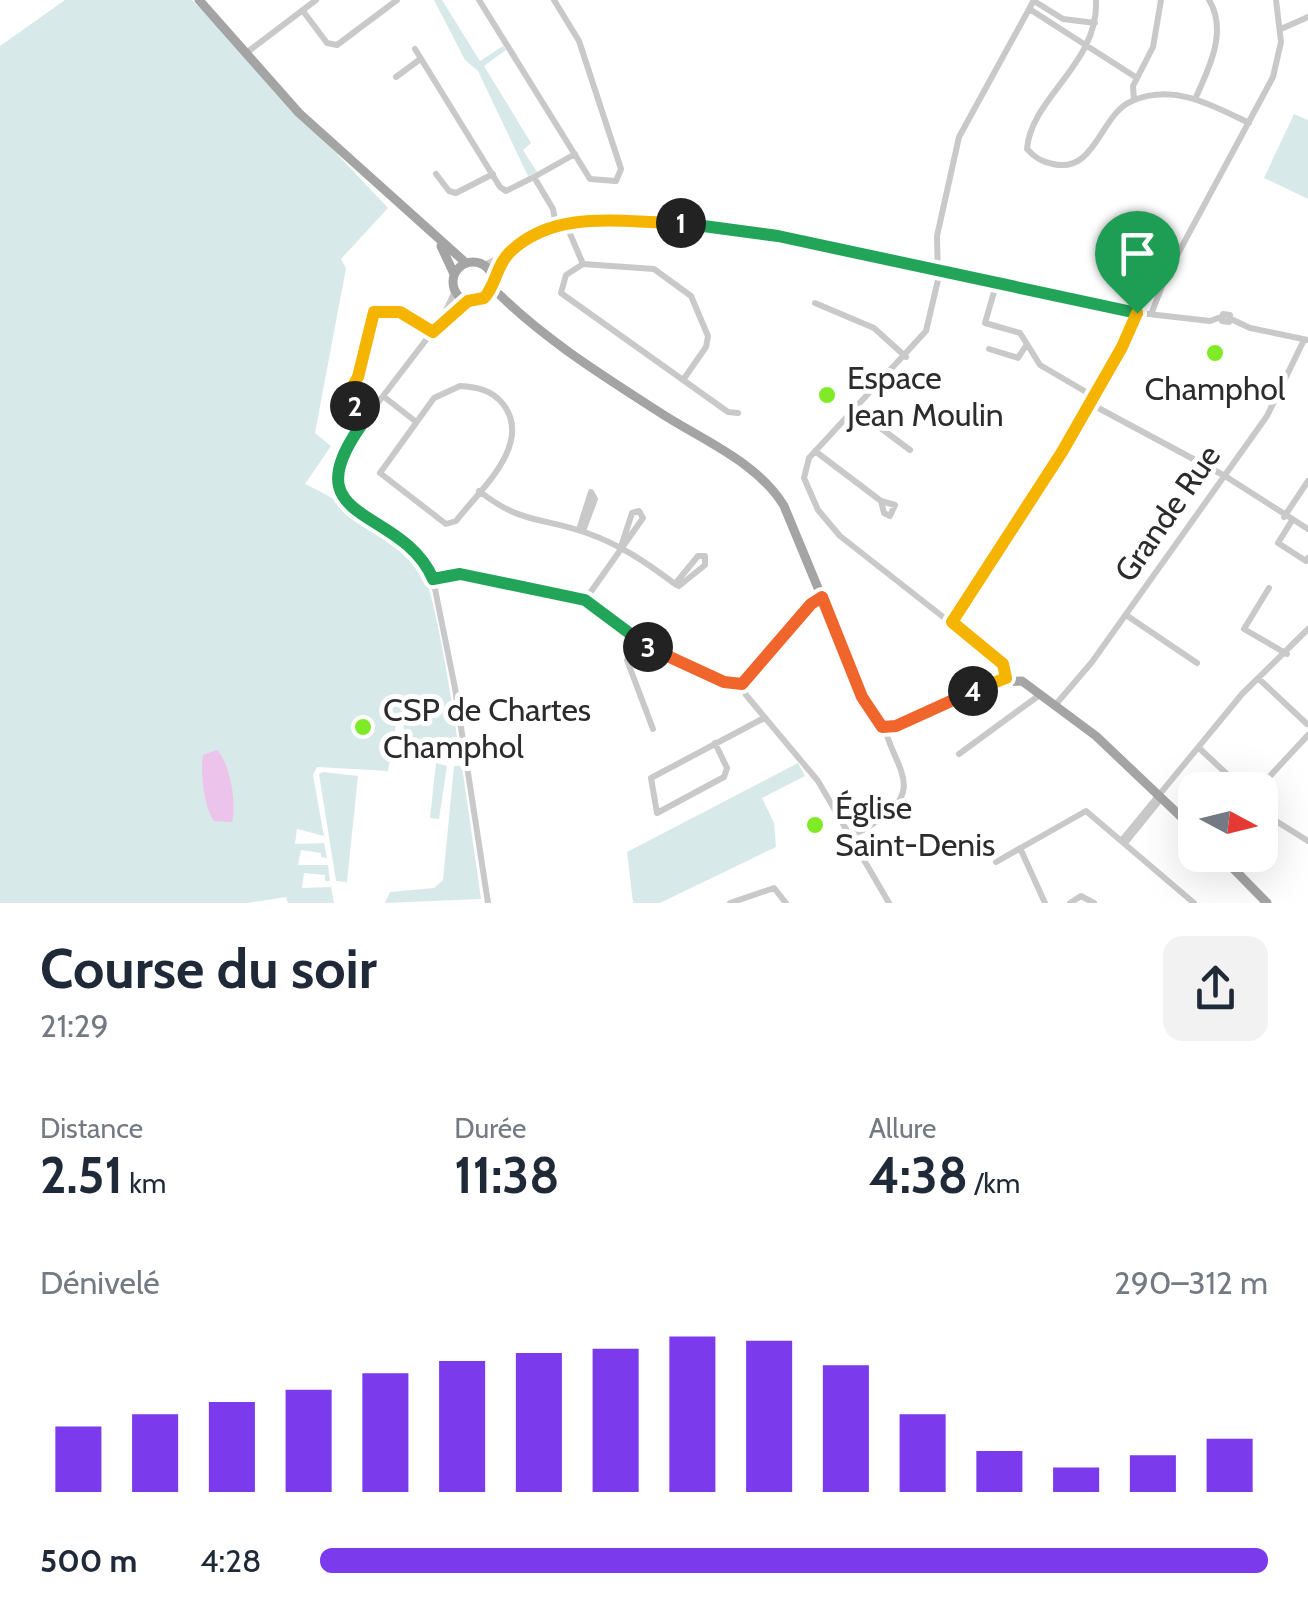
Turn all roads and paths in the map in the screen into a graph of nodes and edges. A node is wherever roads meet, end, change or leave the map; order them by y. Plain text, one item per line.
1 (199, 0) edge
2 (316, 0) edge
3 (397, 0) edge
4 (479, 0) edge
5 (554, 0) edge
6 (1034, 0) edge
7 (1096, 0) edge
8 (1161, 0) edge
9 (1209, 0) edge
10 (1276, 0) edge
11 (1031, 10) junction
12 (303, 12) junction
13 (1308, 17) edge
14 (1094, 23) junction
15 (1281, 29) junction
16 (1088, 45) junction
17 (416, 49) dead end
18 (246, 54) junction
19 (419, 60) junction
20 (396, 77) dead end
21 (1137, 78) junction
22 (1196, 97) junction
23 (1134, 100) junction
24 (1249, 123) junction
25 (575, 154) junction
26 (436, 174) dead end
27 (493, 174) junction
28 (534, 177) junction
29 (565, 222) junction
30 (556, 225) junction
31 (440, 243) junction
32 (508, 254) junction
33 (466, 262) junction
34 (583, 264) junction
35 (484, 265) junction
36 (938, 271) junction
37 (454, 274) junction
38 (492, 282) junction
39 (996, 285) junction
40 (454, 291) junction
41 (484, 298) junction
42 (468, 301) junction
43 (815, 304) dead end
44 (514, 308) junction
45 (1152, 312) junction
46 (1137, 313) junction
47 (442, 319) junction
48 (433, 332) junction
49 (1305, 339) edge
50 (1026, 344) junction
51 (989, 349) dead end
52 (906, 356) junction
53 (683, 380) junction
54 (382, 396) junction
55 (1091, 399) junction
56 (854, 410) junction
57 (738, 413) dead end
58 (368, 416) junction
59 (415, 420) junction
60 (815, 450) junction
61 (910, 450) dead end
62 (1222, 475) junction
63 (1308, 483) edge
64 (479, 491) junction
65 (882, 501) dead end
66 (1288, 520) junction
67 (1308, 528) edge
68 (581, 531) junction
69 (621, 547) junction
70 (1308, 558) edge
71 (433, 579) junction
72 (675, 584) junction
73 (1269, 588) dead end
74 (822, 597) junction
75 (585, 600) junction
76 (1126, 615) junction
77 (952, 622) junction
78 (1308, 629) edge
79 (637, 641) junction
80 (1286, 654) junction
81 (1197, 663) dead end
82 (1006, 678) junction
83 (1259, 679) junction
84 (742, 684) junction
85 (1042, 693) junction
86 (1057, 703) junction
87 (764, 718) junction
88 (891, 727) junction
89 (1308, 728) edge
90 (653, 729) dead end
91 (715, 742) junction
92 (1199, 748) junction
93 (959, 754) dead end
94 (1225, 772) edge
95 (1272, 772) edge
96 (1161, 796) junction
97 (1178, 813) edge
98 (1278, 822) edge
99 (852, 834) junction
100 (1124, 841) junction
101 (1308, 841) edge
102 (1020, 848) junction
103 (996, 862) dead end
104 (1236, 872) edge
105 (1263, 902) edge
106 (488, 903) edge
107 (730, 903) edge
108 (786, 903) edge
109 (889, 903) edge
110 (1045, 903) edge
111 (1070, 903) edge
112 (1094, 903) edge
113 (1194, 903) edge

1 - 18 main road
2 - 12 street
3 - 12 street
4 - 25 street
5 - 25 street
6 - 11 street
6 - 14 street
7 - 14 street
8 - 21 street
9 - 22 street
10 - 15 street
11 - 16 street
11 - 36 street
12 - 18 street
13 - 15 street
14 - 16 street
15 - 24 street
16 - 21 street
16 - 23 street
17 - 19 street
18 - 31 main road
19 - 20 street
19 - 27 street
21 - 23 street
22 - 23 street
22 - 24 street
24 - 45 street
25 - 28 street
26 - 27 street
27 - 28 street
28 - 30 street
29 - 30 street
29 - 34 street
29 - 36 street
30 - 32 street
31 - 33 main road
31 - 37 main road
32 - 35 street
32 - 38 street
33 - 35 main road
33 - 37 main road
34 - 53 street
34 - 53 street
35 - 38 main road
36 - 39 street
36 - 52 street
37 - 40 main road
38 - 41 main road
38 - 44 main road
39 - 46 street
39 - 50 street
40 - 42 main road
40 - 47 street
41 - 42 main road
41 - 44 main road
42 - 47 street
43 - 52 street
44 - 74 main road
45 - 46 street
45 - 49 street
46 - 55 street
47 - 48 street
48 - 54 street
48 - 58 street
49 - 62 street, Grande Rue
50 - 51 street
50 - 55 street
52 - 56 street
53 - 57 street
54 - 58 street
54 - 59 street
55 - 62 street
55 - 77 street
56 - 60 street
56 - 61 street
58 - 71 street
59 - 64 street
59 - 64 street
60 - 65 street
60 - 77 street
62 - 66 street
62 - 76 street, Grande Rue
63 - 66 street
64 - 68 street
66 - 67 street
66 - 70 street
68 - 68 street
68 - 69 street
69 - 69 street
69 - 72 street
69 - 75 street
71 - 75 street
71 - 106 street
72 - 72 street
73 - 80 street
74 - 84 street
74 - 88 main road
75 - 79 street
76 - 81 street
76 - 86 street, Grande Rue
77 - 82 street
78 - 80 street
79 - 84 street
79 - 90 street
80 - 83 street
82 - 85 main road
82 - 88 main road
83 - 89 street
83 - 92 street
84 - 87 street
85 - 86 main road
85 - 93 street
86 - 96 main road
87 - 91 street
87 - 99 street
88 - 99 street
89 - 95 street
91 - 91 street
92 - 94 street
92 - 96 street
96 - 97 main road
96 - 100 street
98 - 101 street
99 - 109 street
100 - 102 street
100 - 113 street
102 - 103 street
102 - 110 street
104 - 105 main road
107 - 108 street
111 - 112 street

